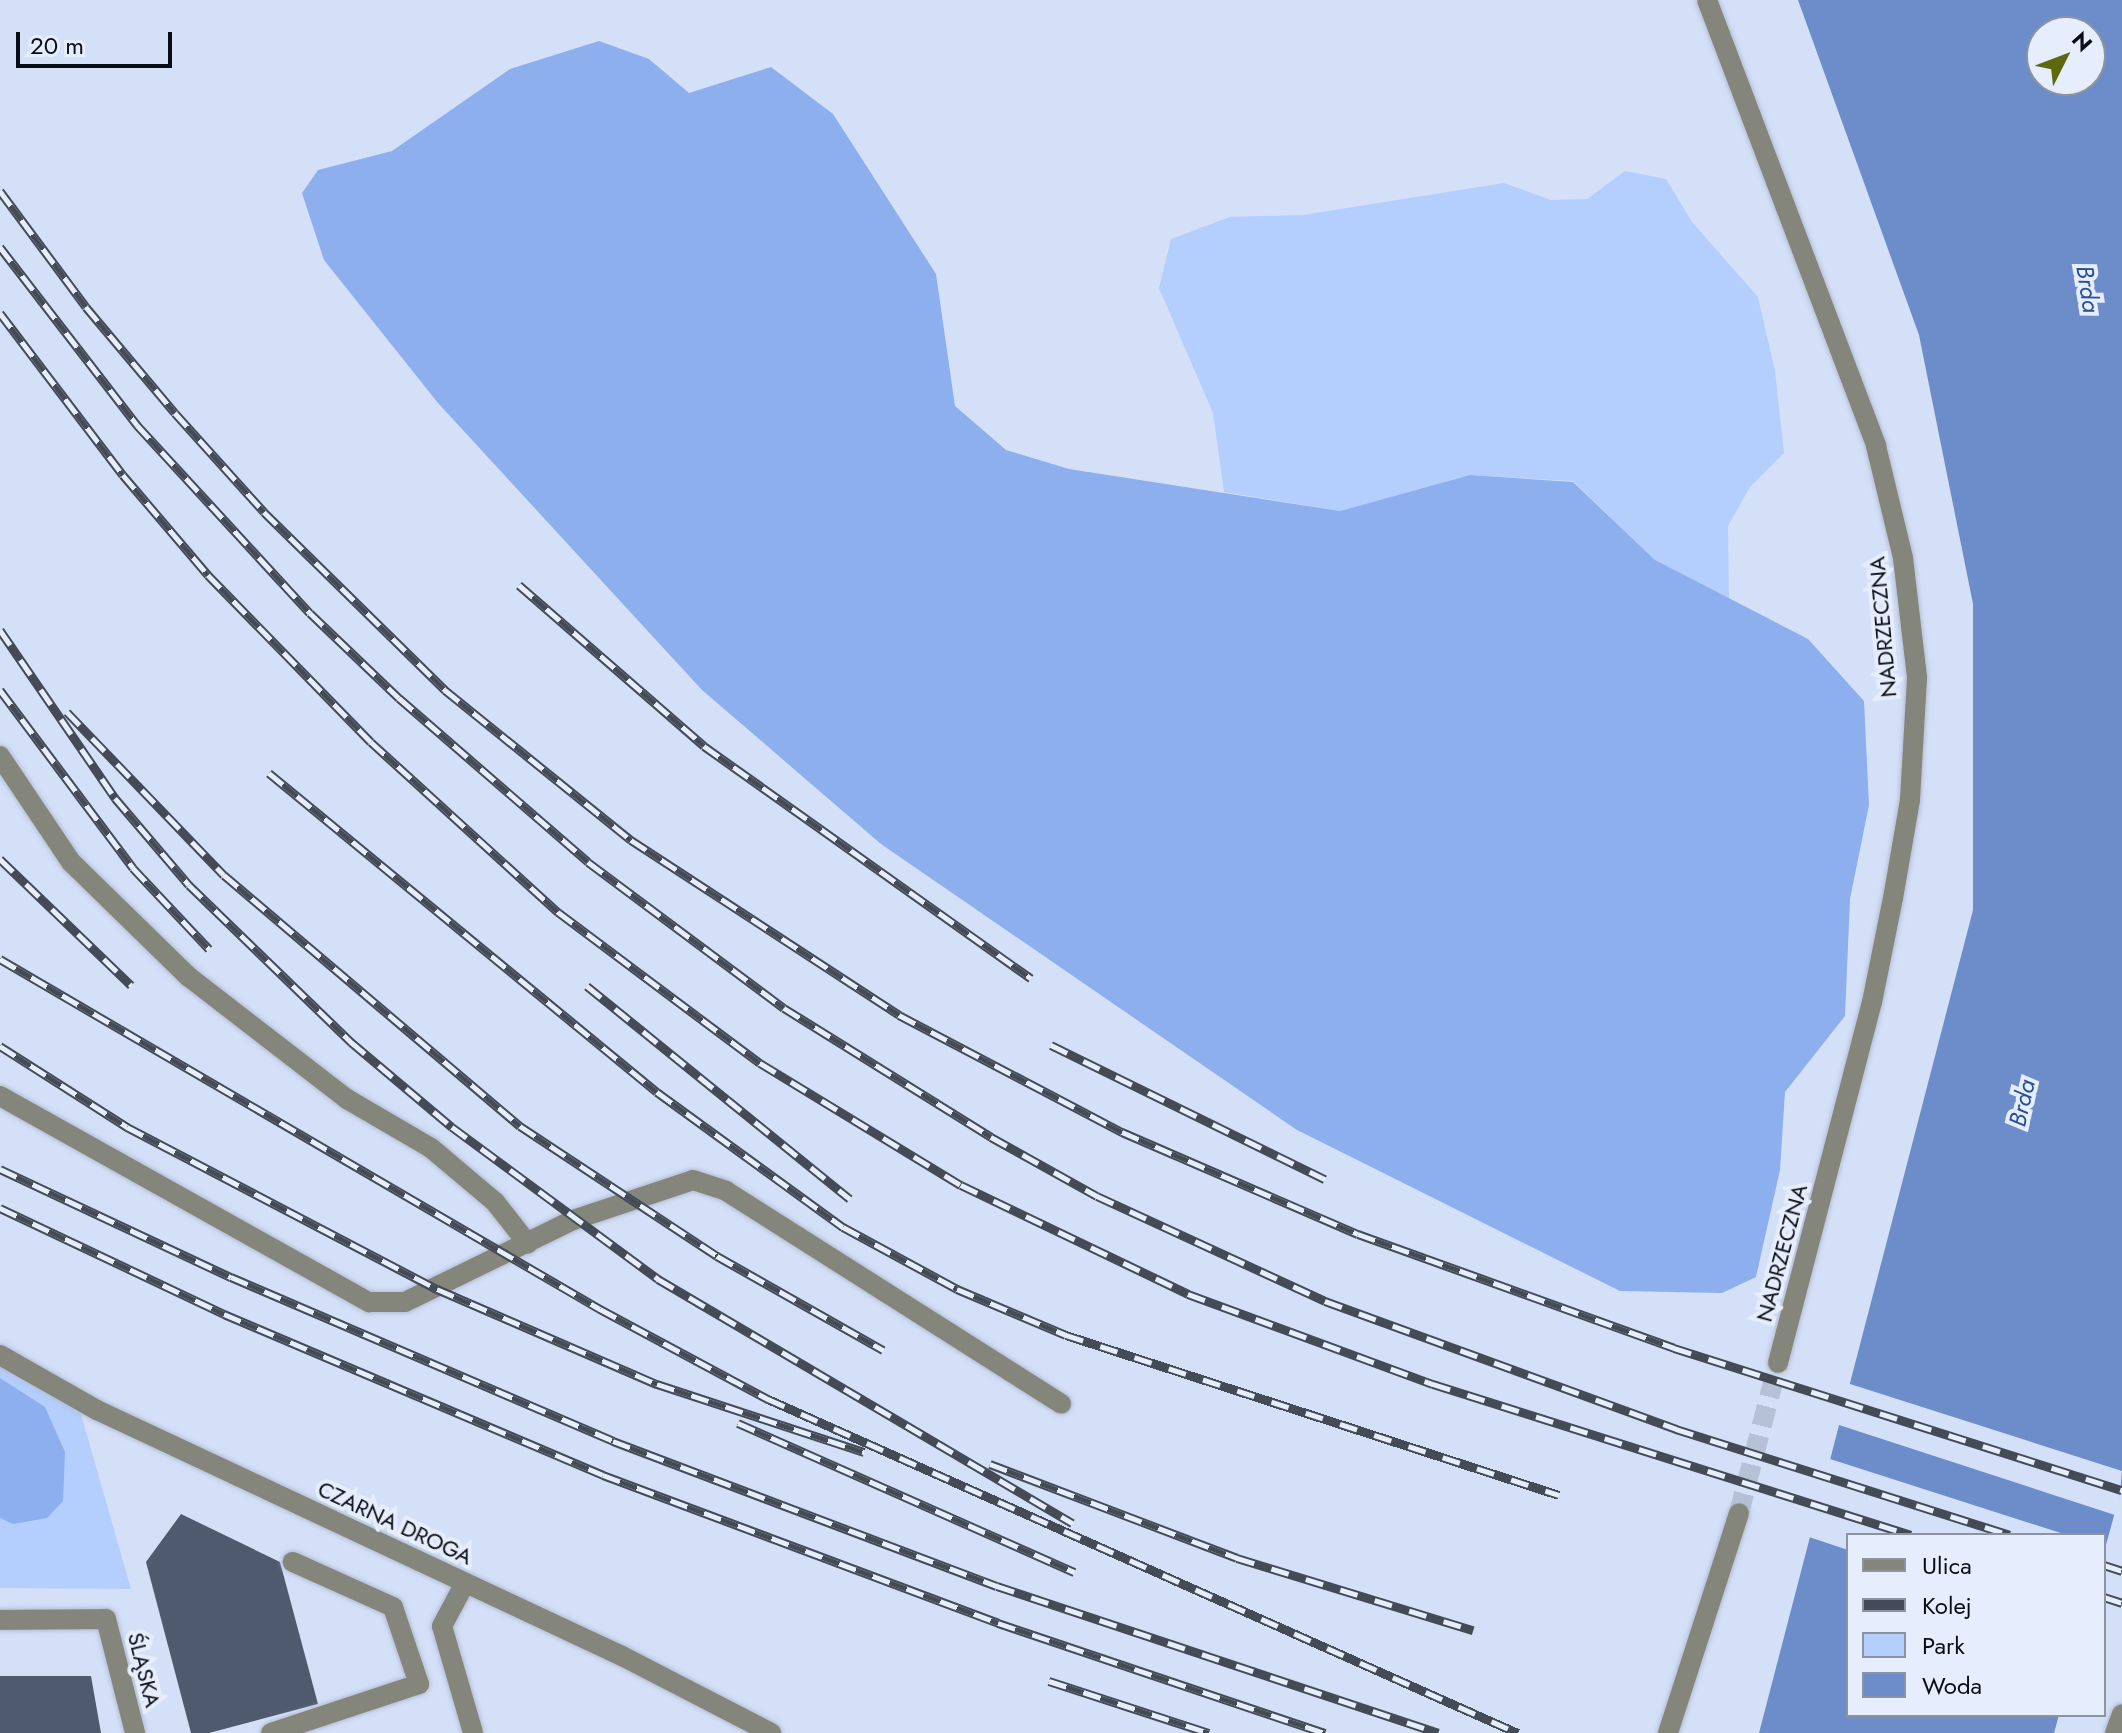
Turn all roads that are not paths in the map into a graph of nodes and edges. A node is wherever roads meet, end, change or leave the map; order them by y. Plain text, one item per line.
1 (1707, 0) edge
2 (0, 756) edge
3 (0, 1096) edge
4 (528, 1244) junction
5 (0, 1355) edge
6 (1778, 1363) tunnel mouth
7 (1061, 1404) dead end
8 (1739, 1513) tunnel mouth
9 (293, 1562) dead end
10 (465, 1583) junction
11 (0, 1620) edge
12 (2122, 1714) edge
13 (135, 1733) edge
14 (271, 1733) edge
15 (473, 1733) edge
16 (771, 1733) edge
17 (1668, 1733) edge
18 (2115, 1733) edge

1 - 6 street, NADRZECZNA
2 - 4 street
3 - 4 street
4 - 7 street
5 - 10 street, CZARNA DROGA
8 - 17 street
9 - 14 street
10 - 15 street
10 - 16 street, CZARNA DROGA
11 - 13 street, ŚLĄSKA
12 - 18 street

